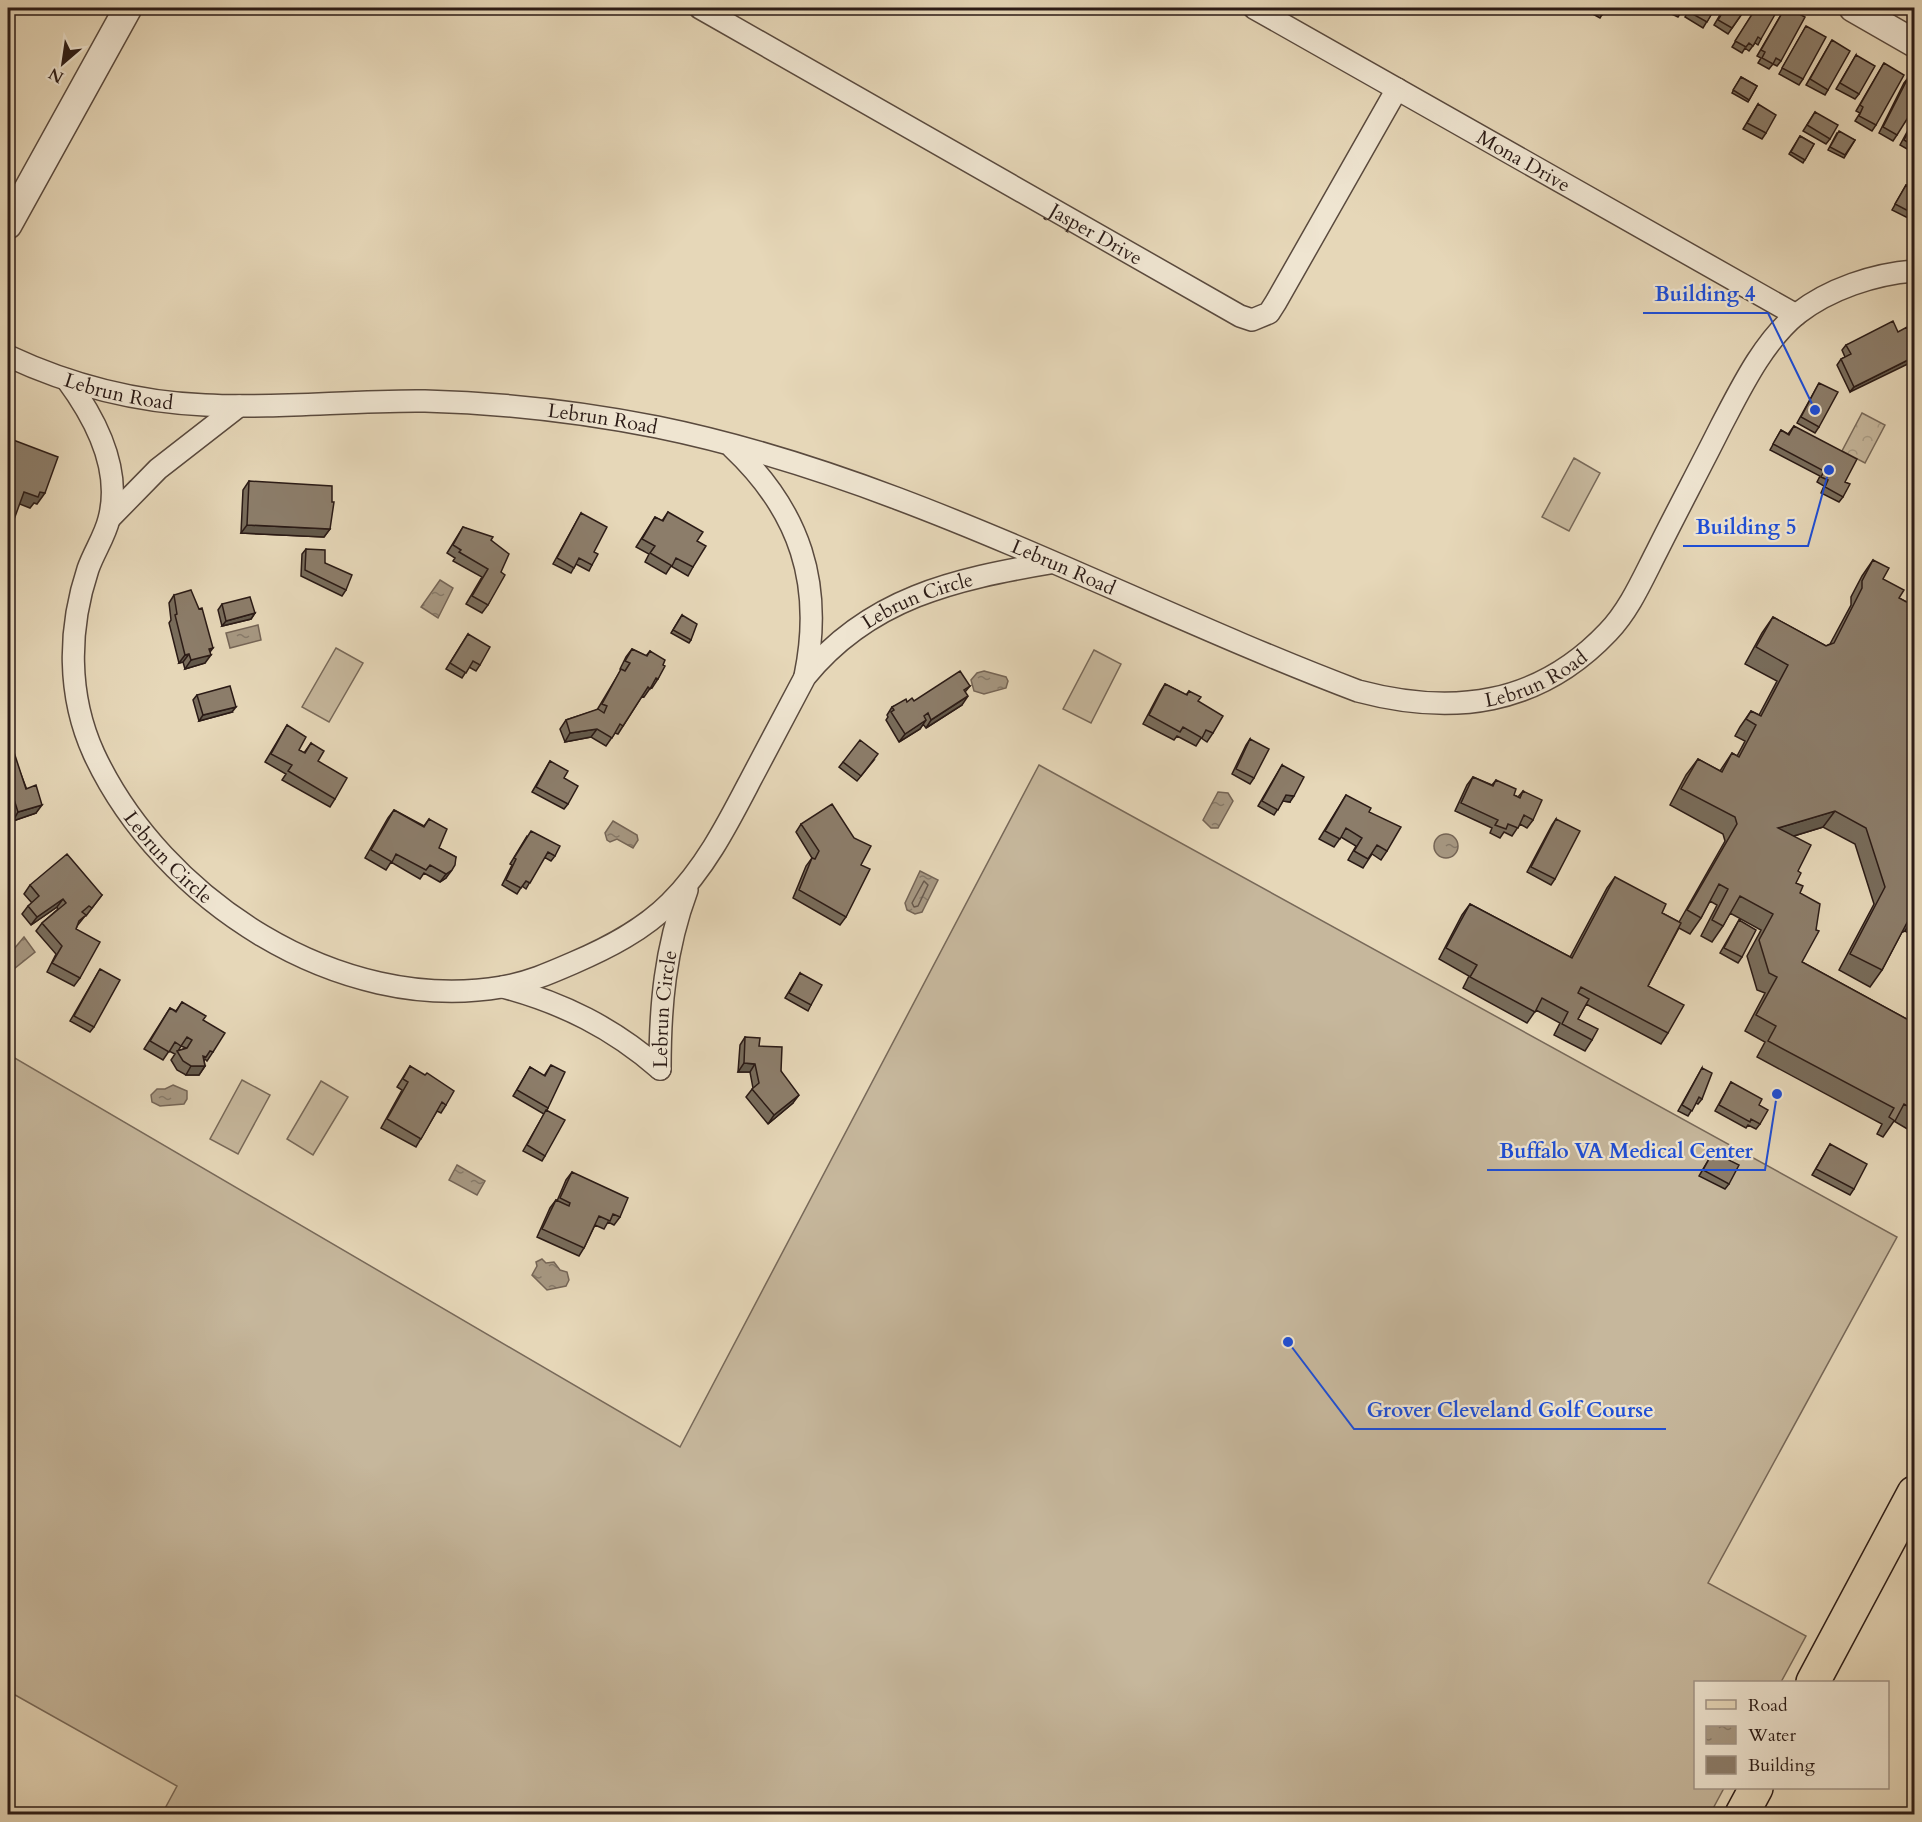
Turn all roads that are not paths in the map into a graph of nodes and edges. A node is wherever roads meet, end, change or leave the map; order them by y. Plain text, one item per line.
1 (128, 8) edge
2 (700, 8) edge
3 (1254, 8) edge
4 (1853, 8) edge
5 (1914, 43) edge
6 (1397, 89) junction
7 (8, 225) edge
8 (1914, 271) edge
9 (1796, 315) junction
10 (8, 356) edge
11 (67, 380) junction
12 (239, 406) junction
13 (728, 443) junction
14 (110, 518) junction
15 (1050, 563) junction
16 (805, 677) junction
17 (691, 880) junction
18 (502, 987) junction
19 (1914, 1493) edge
20 (1814, 1681) edge
21 (1755, 1789) edge
22 (1742, 1815) edge

1 - 7 street
2 - 6 street, Jasper Drive
3 - 6 street, Mona Drive
4 - 5 street
6 - 9 street, Mona Drive
8 - 9 street, Lebrun Road
9 - 15 street, Lebrun Road
10 - 11 street, Lebrun Road
11 - 12 street, Lebrun Road
11 - 14 street, Lebrun Circle
12 - 13 street, Lebrun Road
12 - 14 street, Lebrun Circle
13 - 15 street, Lebrun Road
13 - 16 street, Lebrun Circle
14 - 18 street, Lebrun Circle
15 - 16 street, Lebrun Circle
16 - 17 street, Lebrun Circle
17 - 18 street, Lebrun Circle
17 - 18 street, Lebrun Circle
19 - 20 main road
21 - 22 main road

